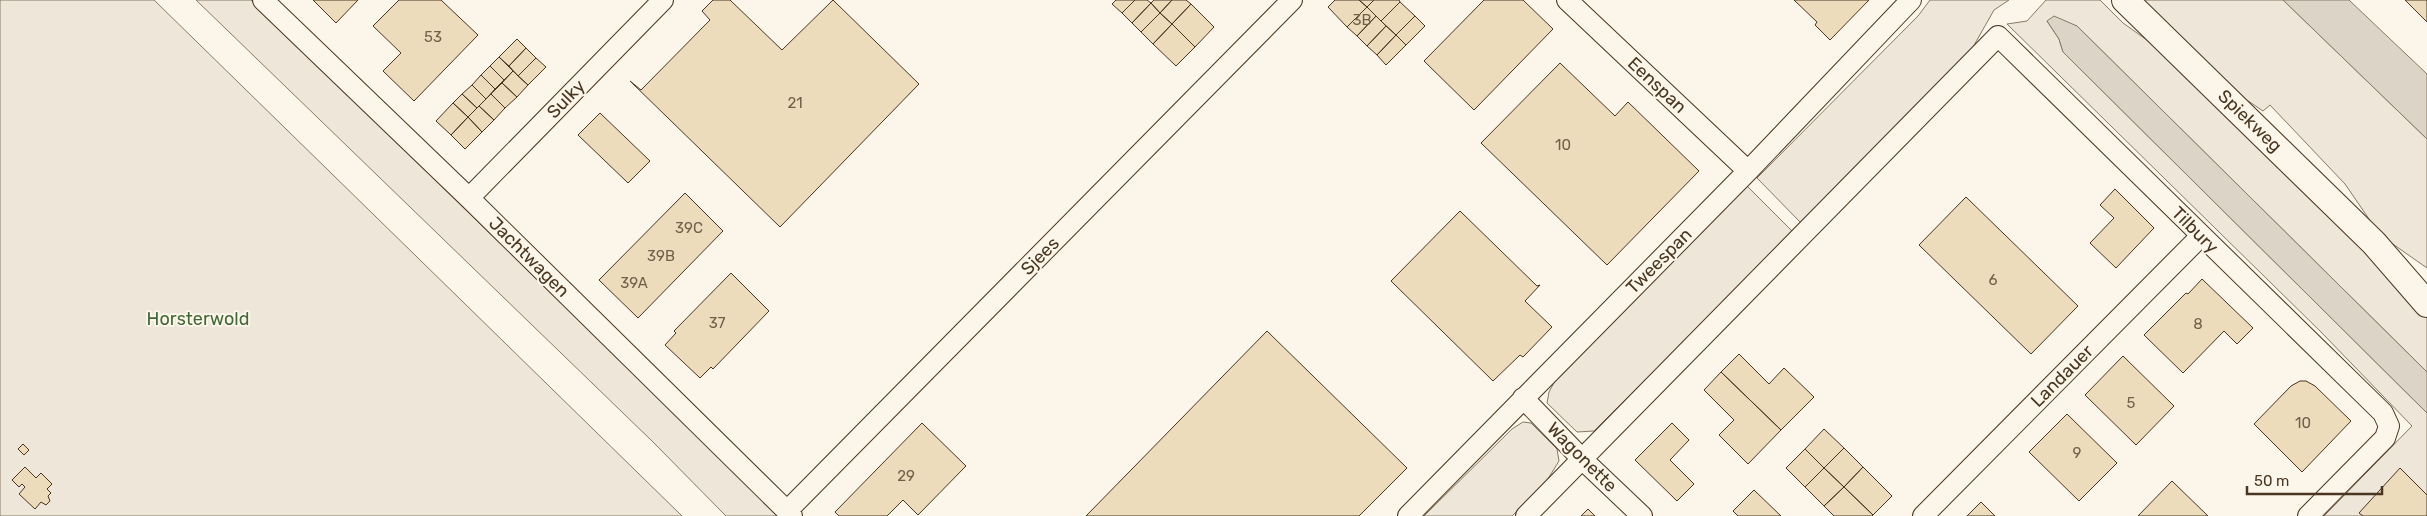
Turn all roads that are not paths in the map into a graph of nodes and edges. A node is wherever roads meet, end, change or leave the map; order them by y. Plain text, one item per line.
1 (263, 0) edge
2 (663, 0) edge
3 (1292, 0) edge
4 (1567, 0) edge
5 (2125, 0) edge
6 (1912, 2) edge
7 (1748, 171) junction
8 (469, 198) junction
9 (2201, 236) junction
10 (2374, 243) junction
11 (2427, 282) edge
12 (2427, 304) edge
13 (1523, 398) junction
14 (1582, 459) junction
15 (790, 514) edge
16 (1408, 516) edge
17 (1526, 516) edge
18 (1642, 516) edge
19 (1923, 516) edge
20 (2308, 516) edge

1 - 8 street, Jachtwagen
2 - 8 street, Sulky
3 - 15 street, Sjees
4 - 7 street, Eenspan
5 - 10 main road, Spiekweg
6 - 7 street, Tweespan
7 - 13 street, Tweespan
8 - 15 street, Jachtwagen
9 - 14 street, Tilbury
9 - 19 street, Landauer
9 - 20 street, Tilbury
10 - 11 main road, Spiekweg
10 - 12 main road, Spiekweg
13 - 14 street, Wagonette
13 - 16 street, Tweespan
14 - 17 street
14 - 18 street, Wagonette

